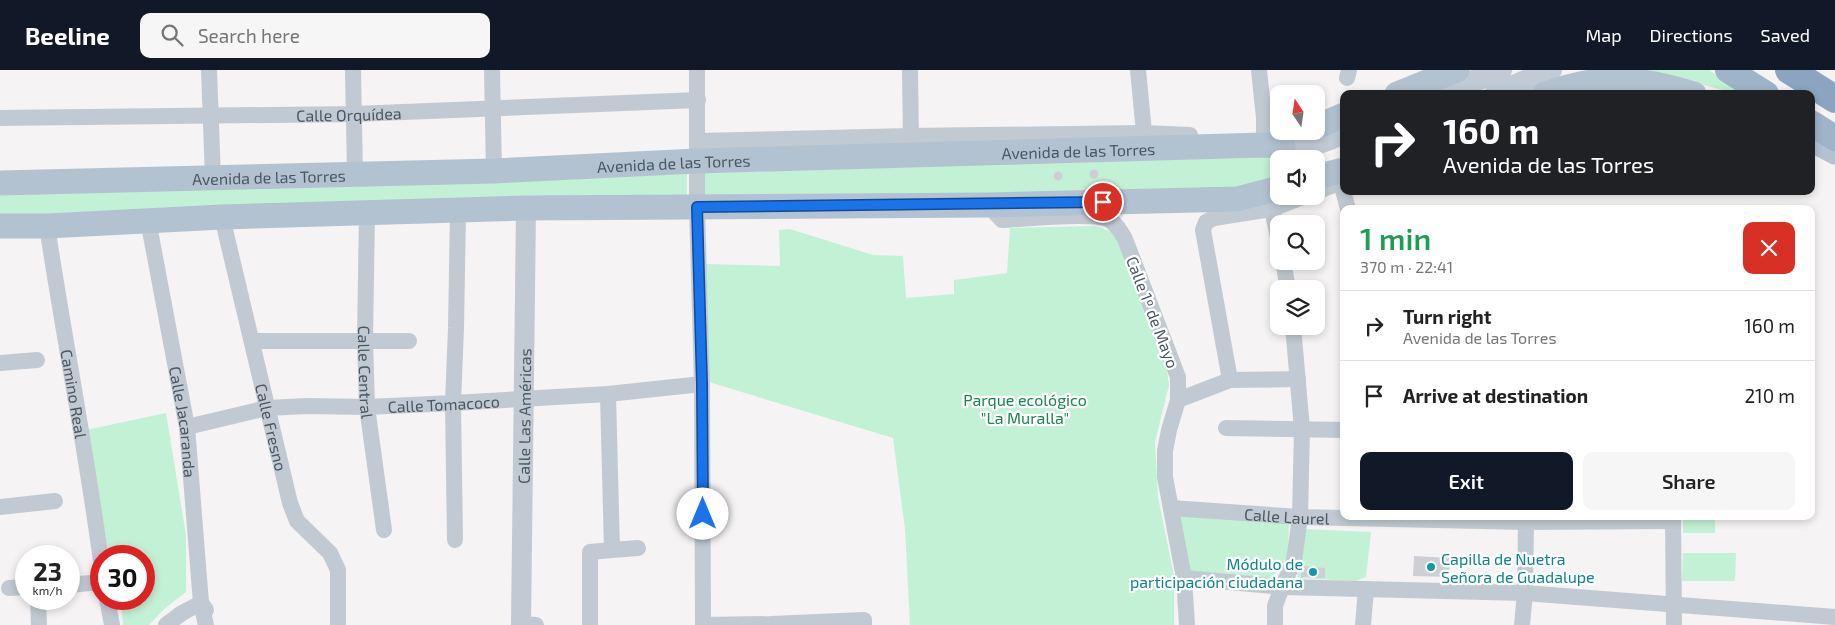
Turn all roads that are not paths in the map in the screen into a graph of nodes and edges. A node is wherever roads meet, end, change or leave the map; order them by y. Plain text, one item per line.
1 (209, 70) edge
2 (353, 70) edge
3 (492, 70) edge
4 (697, 70) edge
5 (910, 70) edge
6 (1138, 70) edge
7 (1259, 70) edge
8 (1457, 70) edge
9 (1501, 70) edge
10 (1551, 70) edge
11 (1728, 70) edge
12 (1789, 70) edge
13 (1407, 90) edge
14 (1452, 90) edge
15 (1504, 90) edge
16 (1556, 90) edge
17 (1678, 90) edge
18 (1760, 90) edge
19 (1835, 99) edge
20 (698, 100) junction
21 (493, 108) junction
22 (354, 114) junction
23 (209, 116) junction
24 (1340, 117) edge
25 (0, 118) edge
26 (1325, 123) edge
27 (1815, 126) edge
28 (1144, 133) junction
29 (1190, 135) dead end
30 (1340, 135) edge
31 (1835, 138) edge
32 (1291, 140) edge
33 (1815, 141) edge
34 (911, 145) junction
35 (1279, 150) edge
36 (697, 151) junction
37 (1835, 152) edge
38 (494, 171) junction
39 (1333, 172) edge
40 (355, 174) junction
41 (213, 178) junction
42 (0, 183) edge
43 (1340, 189) edge
44 (1270, 199) edge
45 (1270, 201) edge
46 (988, 205) junction
47 (697, 207) junction
48 (526, 208) junction
49 (458, 211) junction
50 (367, 213) junction
51 (222, 217) junction
52 (148, 220) junction
53 (0, 226) edge
54 (46, 226) junction
55 (1293, 335) edge
56 (365, 340) junction
57 (409, 340) dead end
58 (252, 341) junction
59 (37, 360) dead end
60 (0, 363) edge
61 (1298, 378) junction
62 (1230, 380) junction
63 (702, 384) junction
64 (608, 394) junction
65 (523, 398) junction
66 (1178, 400) junction
67 (453, 403) junction
68 (367, 407) junction
69 (267, 408) junction
70 (187, 427) junction
71 (1226, 428) dead end
72 (1302, 429) junction
73 (1340, 430) edge
74 (55, 501) dead end
75 (0, 507) edge
76 (1171, 508) junction
77 (1300, 517) junction
78 (1340, 518) edge
79 (1436, 520) edge
80 (1624, 520) edge
81 (1673, 520) edge
82 (1526, 522) junction
83 (384, 530) dead end
84 (455, 540) dead end
85 (99, 545) edge
86 (638, 548) dead end
87 (612, 550) junction
88 (1184, 578) junction
89 (1282, 586) junction
90 (9, 588) dead end
91 (15, 588) edge
92 (1366, 589) junction
93 (1525, 593) junction
94 (201, 603) junction
95 (1673, 604) junction
96 (38, 610) edge
97 (109, 610) edge
98 (1835, 617) edge
99 (864, 622) edge
100 (39, 625) edge
101 (112, 625) edge
102 (166, 625) edge
103 (206, 625) edge
104 (215, 625) edge
105 (338, 625) edge
106 (526, 625) edge
107 (590, 625) edge
108 (703, 625) edge
109 (771, 625) edge
110 (1187, 625) edge
111 (1275, 625) edge
112 (1363, 625) edge
113 (1522, 625) edge
114 (1674, 625) edge

1 - 23 street
2 - 22 street
3 - 21 street
4 - 20 street
5 - 34 street
6 - 28 street
7 - 35 street
8 - 13 main road
9 - 14 main road
10 - 15 main road
11 - 18 highway
12 - 19 highway
16 - 17 main road
20 - 21 street, Calle Orquídea
20 - 36 street
21 - 22 street, Calle Orquídea
21 - 38 street
22 - 23 street, Calle Orquídea
22 - 40 street
23 - 25 street, Calle Orquídea
23 - 41 street
24 - 26 main road
27 - 31 highway
28 - 29 street
28 - 34 street
30 - 35 main road, Avenida de las Torres
32 - 35 main road
33 - 37 main road
34 - 35 main road, Avenida de las Torres
34 - 36 main road, Avenida de las Torres
36 - 38 main road, Avenida de las Torres
36 - 47 street
38 - 40 main road, Avenida de las Torres
39 - 43 street
40 - 41 main road, Avenida de las Torres
41 - 42 main road, Avenida de las Torres
44 - 46 main road
45 - 62 street
46 - 47 main road
46 - 66 street, Calle 1º de Mayo
47 - 48 main road
47 - 63 street
48 - 49 main road
48 - 65 street, Calle Las Américas
49 - 50 main road
49 - 67 street
50 - 51 main road
50 - 56 street, Calle Central
51 - 52 main road
51 - 58 street, Calle Fresno
52 - 54 main road
52 - 70 street, Calle Jacaranda
53 - 54 main road
54 - 85 street, Camino Real
55 - 61 street
56 - 57 street
56 - 58 street
56 - 68 street, Calle Central
58 - 69 street, Calle Fresno
59 - 60 street
61 - 62 street
61 - 72 street
62 - 66 street
63 - 64 street, Calle Tomacoco
63 - 108 street
64 - 65 street, Calle Tomacoco
64 - 87 street
65 - 67 street, Calle Tomacoco
65 - 106 street, Calle Las Américas
66 - 76 street, Calle 1º de Mayo
67 - 68 street, Calle Tomacoco
67 - 84 street
68 - 69 street, Calle Tomacoco
68 - 83 street, Calle Central
69 - 70 street, Calle Tomacoco
69 - 105 street, Calle Fresno
70 - 94 street, Calle Jacaranda
71 - 72 street
72 - 73 street
72 - 77 street
74 - 75 street
76 - 77 street, Calle Laurel
76 - 88 street, Calle 1º de Mayo
77 - 78 street, Calle Laurel
77 - 89 street
79 - 82 street, Calle Laurel
80 - 82 street, Calle Laurel
81 - 95 street
82 - 93 street
86 - 87 street
87 - 107 street
88 - 89 street
88 - 110 street, Calle 1º de Mayo
89 - 92 street
89 - 111 street
90 - 91 street
92 - 93 street
92 - 112 street
93 - 95 street
93 - 113 street
94 - 102 street
94 - 103 street, Calle Jacaranda
94 - 104 street
95 - 98 street
95 - 114 street
96 - 100 street
97 - 101 street
99 - 109 street
108 - 109 street

